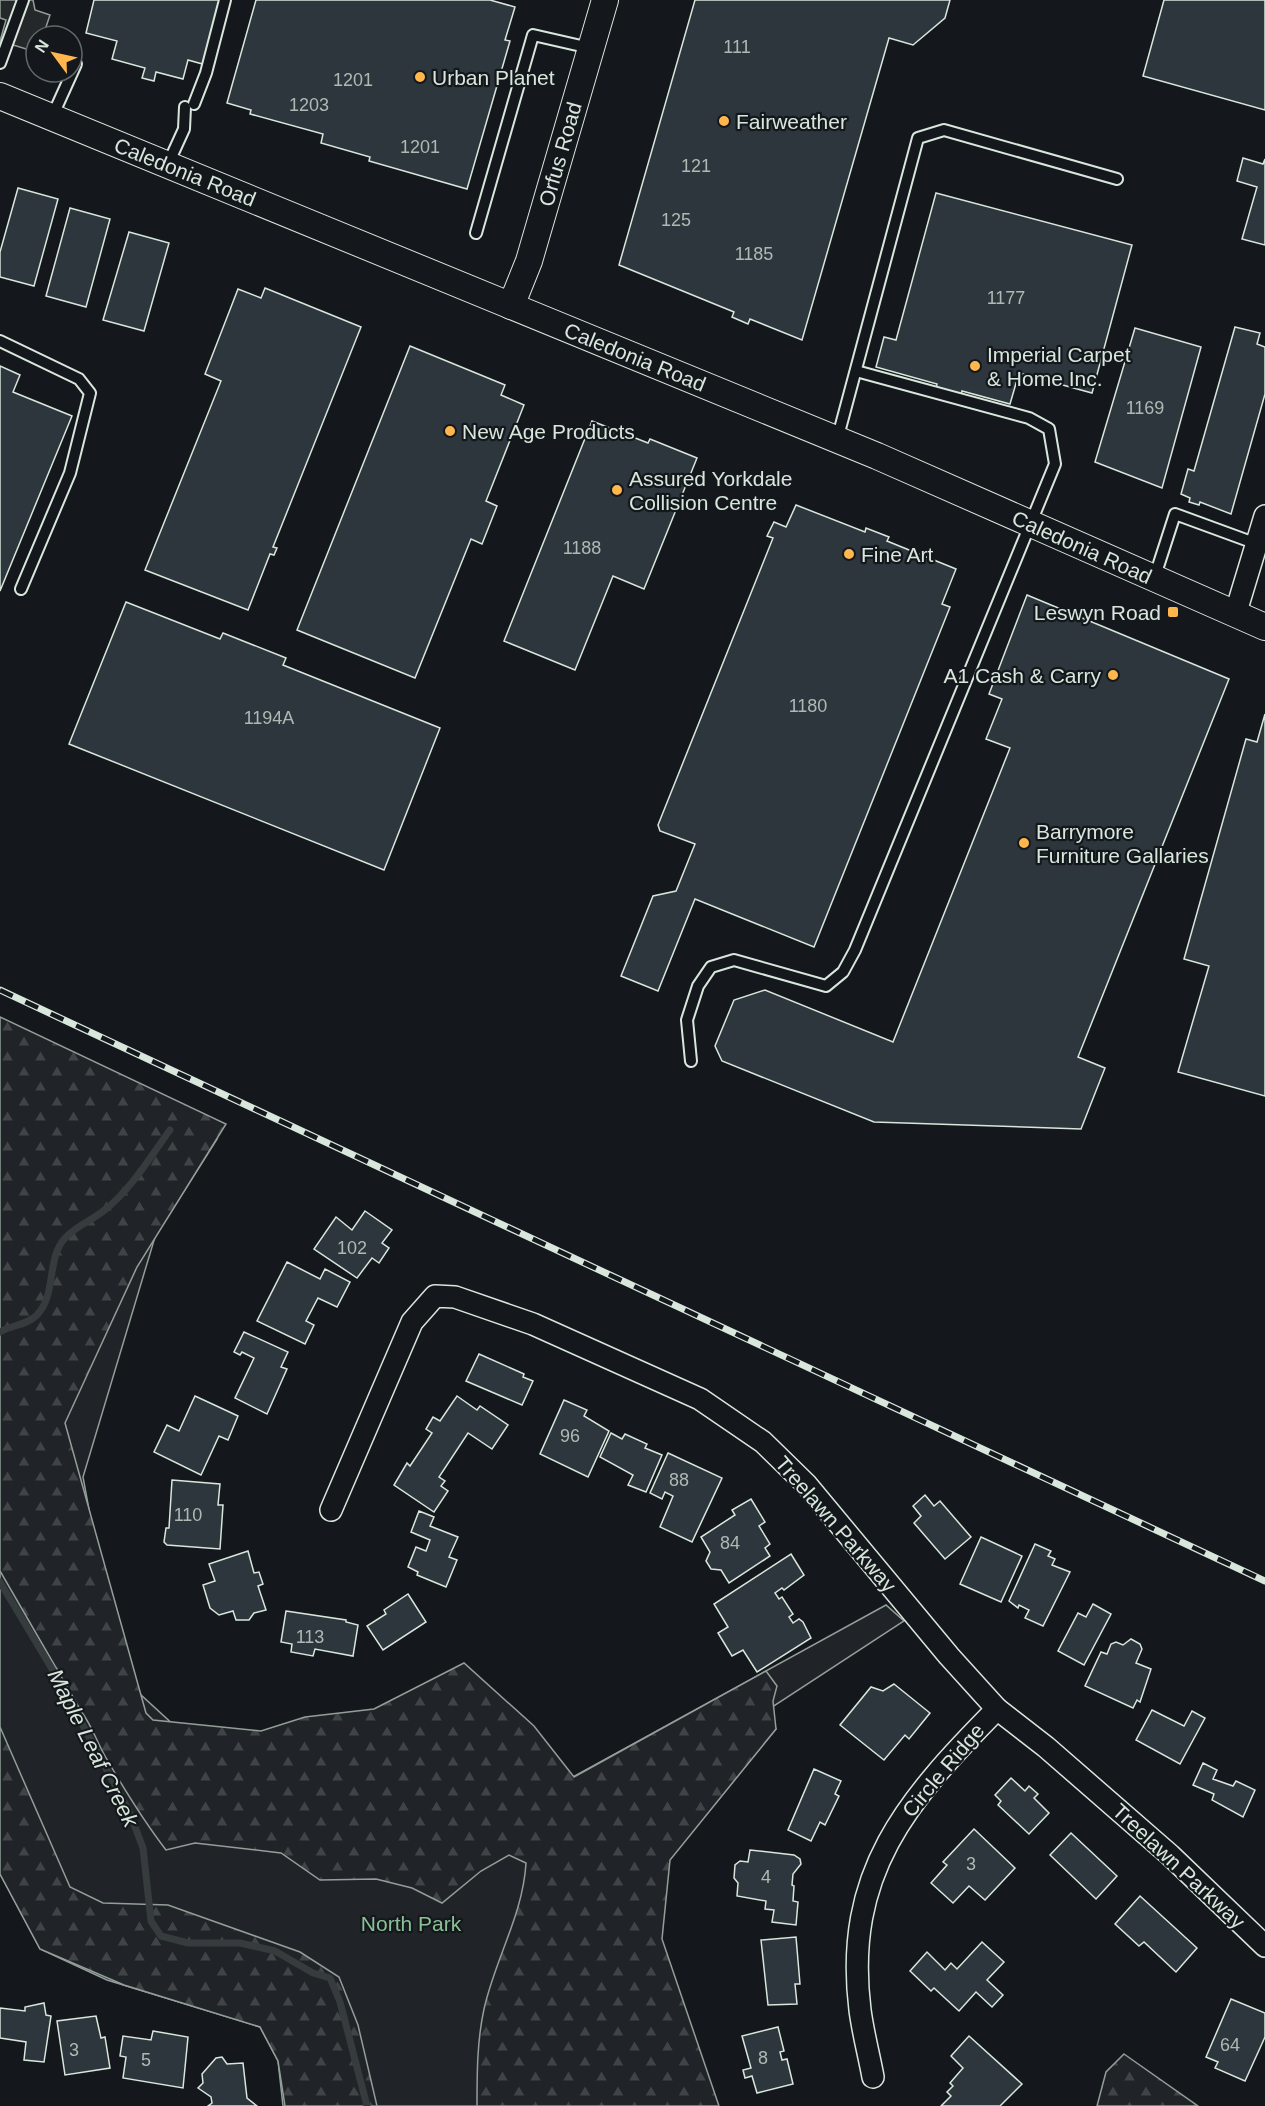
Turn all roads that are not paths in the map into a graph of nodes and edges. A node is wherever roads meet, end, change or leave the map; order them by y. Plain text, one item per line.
1 (23, 0) edge
2 (225, 0) edge
3 (601, 1) edge
4 (590, 48) junction
5 (0, 63) edge
6 (67, 84) edge
7 (0, 96) edge
8 (52, 118) junction
9 (168, 165) junction
10 (1117, 179) dead end
11 (476, 233) dead end
12 (511, 306) junction
13 (0, 341) edge
14 (856, 371) junction
15 (837, 440) junction
16 (1265, 516) edge
17 (1032, 525) junction
18 (1257, 544) junction
19 (1154, 579) junction
20 (21, 589) dead end
21 (1235, 615) junction
22 (1265, 627) edge
23 (691, 1061) dead end
24 (331, 1510) dead end
25 (997, 1709) junction
26 (1265, 1946) edge
27 (873, 2078) dead end

1 - 5 lane
2 - 9 lane
3 - 4 street, Orfus Road
4 - 11 lane
4 - 12 street, Orfus Road
6 - 8 lane
7 - 8 street, Caledonia Road
8 - 9 street, Caledonia Road
9 - 12 street, Caledonia Road
10 - 14 lane
12 - 15 street, Caledonia Road
13 - 20 lane
14 - 15 lane
14 - 17 lane
15 - 17 street, Caledonia Road
16 - 18 street
17 - 19 street, Caledonia Road
17 - 23 lane
18 - 19 lane
18 - 21 street
19 - 21 street, Caledonia Road
21 - 22 street, Caledonia Road
24 - 25 street, Treelawn Parkway
25 - 26 street, Treelawn Parkway
25 - 27 street, Circle Ridge

